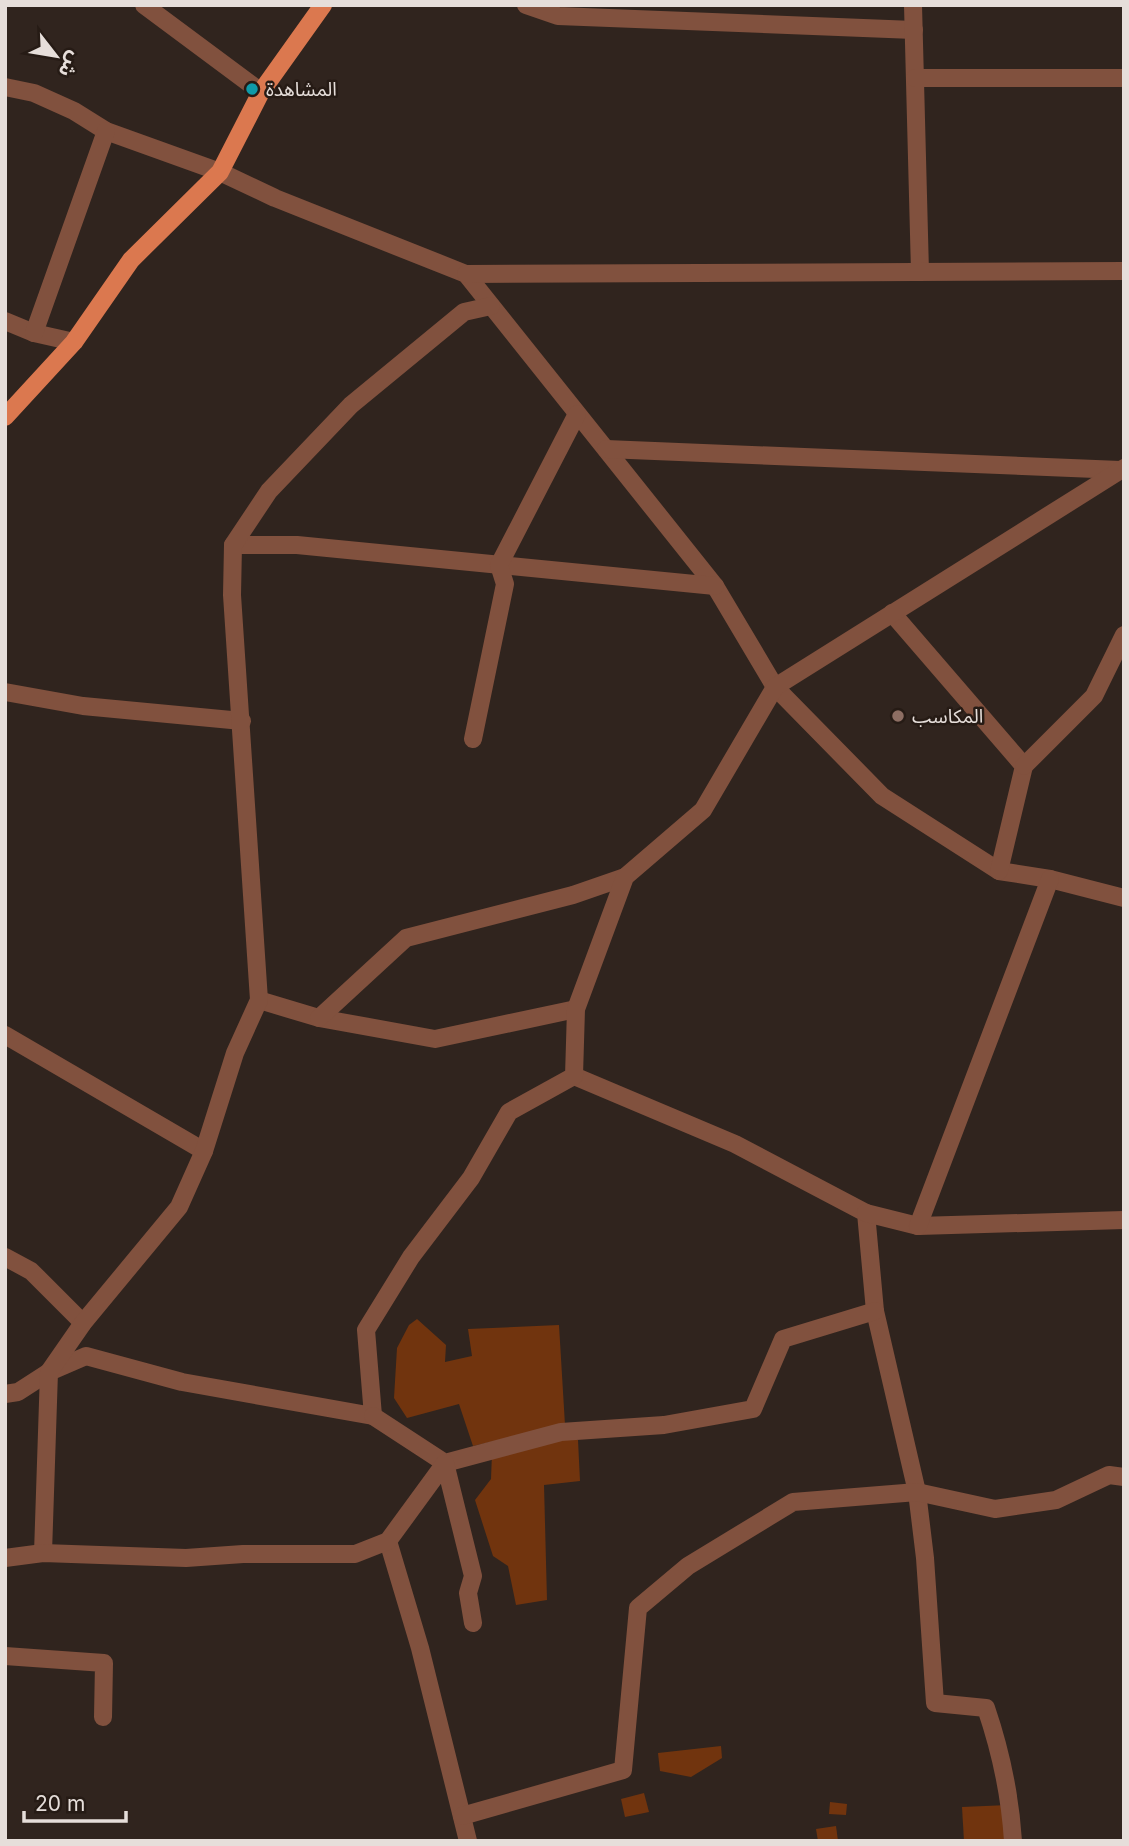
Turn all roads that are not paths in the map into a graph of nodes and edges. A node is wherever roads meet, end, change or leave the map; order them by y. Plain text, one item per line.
1 (144, 5) edge
2 (323, 5) edge
3 (526, 5) edge
4 (644, 5) edge
5 (913, 5) edge
6 (628, 19) junction
7 (914, 30) junction
8 (915, 78) junction
9 (1124, 78) edge
10 (5, 87) edge
11 (261, 92) junction
12 (106, 131) junction
13 (220, 172) junction
14 (1124, 271) edge
15 (920, 272) junction
16 (466, 274) junction
17 (491, 306) junction
18 (5, 321) edge
19 (34, 333) junction
20 (74, 342) junction
21 (578, 414) junction
22 (5, 417) edge
23 (606, 449) junction
24 (1122, 469) edge
25 (233, 545) junction
26 (499, 565) junction
27 (715, 586) junction
28 (892, 613) junction
29 (1124, 635) edge
30 (775, 687) junction
31 (5, 692) edge
32 (242, 721) junction
33 (474, 739) dead end
34 (1024, 766) junction
35 (999, 872) junction
36 (625, 877) junction
37 (1049, 879) junction
38 (1124, 898) edge
39 (258, 1000) junction
40 (576, 1009) junction
41 (319, 1018) junction
42 (5, 1035) edge
43 (574, 1076) junction
44 (204, 1151) junction
45 (866, 1213) junction
46 (1124, 1220) edge
47 (918, 1226) junction
48 (5, 1256) edge
49 (876, 1311) junction
50 (83, 1323) junction
51 (49, 1371) junction
52 (5, 1394) edge
53 (373, 1416) junction
54 (445, 1463) junction
55 (1124, 1477) edge
56 (917, 1492) junction
57 (388, 1541) junction
58 (43, 1553) junction
59 (5, 1558) edge
60 (473, 1623) dead end
61 (5, 1656) edge
62 (103, 1717) dead end
63 (462, 1816) junction
64 (468, 1841) edge
65 (1013, 1841) edge

1 - 11 street
2 - 11 main road
3 - 6 street
4 - 6 street
5 - 7 street
6 - 7 street
7 - 8 street
8 - 9 street
8 - 15 street
10 - 12 street
11 - 13 main road
12 - 13 street
12 - 19 street
13 - 16 street
13 - 20 main road
14 - 15 street
15 - 16 street
16 - 17 street
17 - 21 street
17 - 25 street
18 - 19 street
19 - 20 street
20 - 22 main road
21 - 23 street
21 - 26 street
23 - 24 street
23 - 27 street
24 - 28 street
25 - 26 street
25 - 32 street
26 - 27 street
26 - 33 street
27 - 30 street
28 - 30 street
28 - 34 street
29 - 34 street
30 - 35 street
30 - 36 street
31 - 32 street
32 - 39 street
34 - 35 street
35 - 37 street
36 - 40 street
36 - 41 street
37 - 38 street
37 - 47 street
39 - 41 street
39 - 44 street
40 - 41 street
40 - 43 street
42 - 44 street
43 - 45 street
43 - 53 street
44 - 50 street
45 - 47 street
45 - 49 street
46 - 47 street
48 - 50 street
49 - 54 street
49 - 56 street
50 - 51 street
51 - 52 street
51 - 53 street
51 - 58 street
53 - 54 street
54 - 57 street
54 - 60 street
55 - 56 street
56 - 63 street
56 - 65 street
57 - 58 street
57 - 63 street
58 - 59 street
61 - 62 street
63 - 64 street

